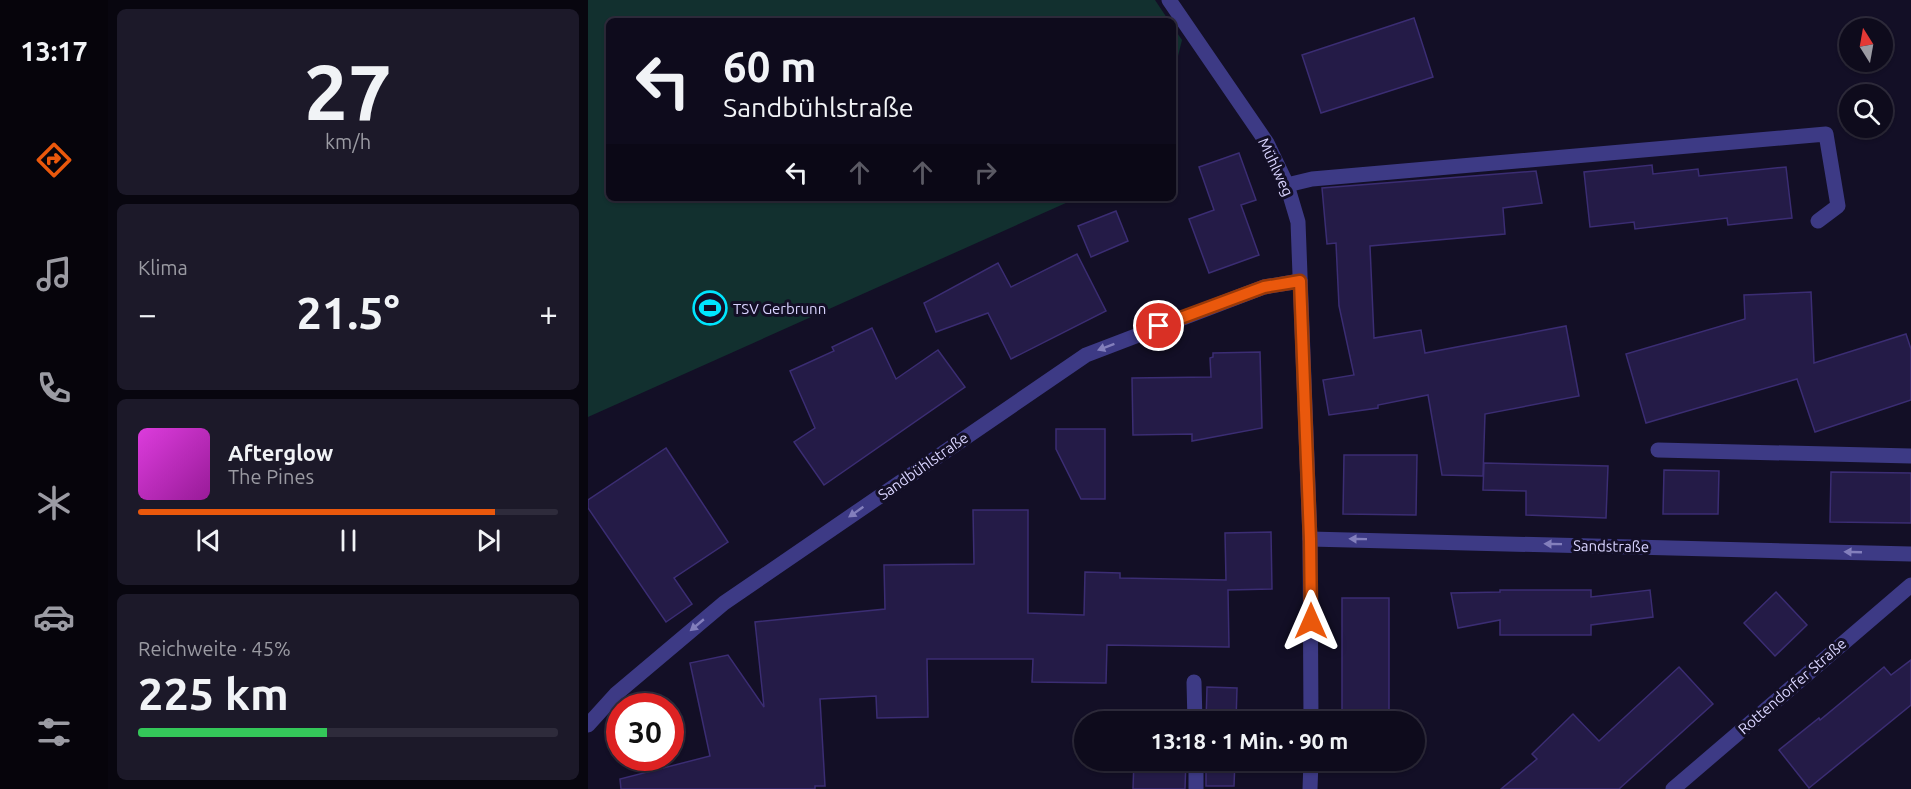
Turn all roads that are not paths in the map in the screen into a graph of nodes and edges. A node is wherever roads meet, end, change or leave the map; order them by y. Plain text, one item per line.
1 (1169, 0) edge
2 (1287, 185) junction
3 (1818, 222) dead end
4 (1300, 281) junction
5 (1658, 450) dead end
6 (1911, 456) edge
7 (1310, 539) junction
8 (1911, 554) edge
9 (1911, 585) edge
10 (1194, 681) dead end
11 (1195, 711) edge
12 (1311, 711) edge
13 (588, 725) edge
14 (1196, 771) edge
15 (1311, 771) edge
16 (1196, 789) edge
17 (1310, 789) edge
18 (1674, 789) edge

1 - 2 street, Mühlweg
2 - 3 street
2 - 4 street, Mühlweg
4 - 7 street, Mühlweg
4 -> 13 street, Sandbühlstraße
5 - 6 street
8 -> 7 street, Sandstraße
7 - 12 street, Mühlweg
9 - 18 street, Rottendorfer Straße
10 - 11 street
14 - 16 street
15 - 17 street

